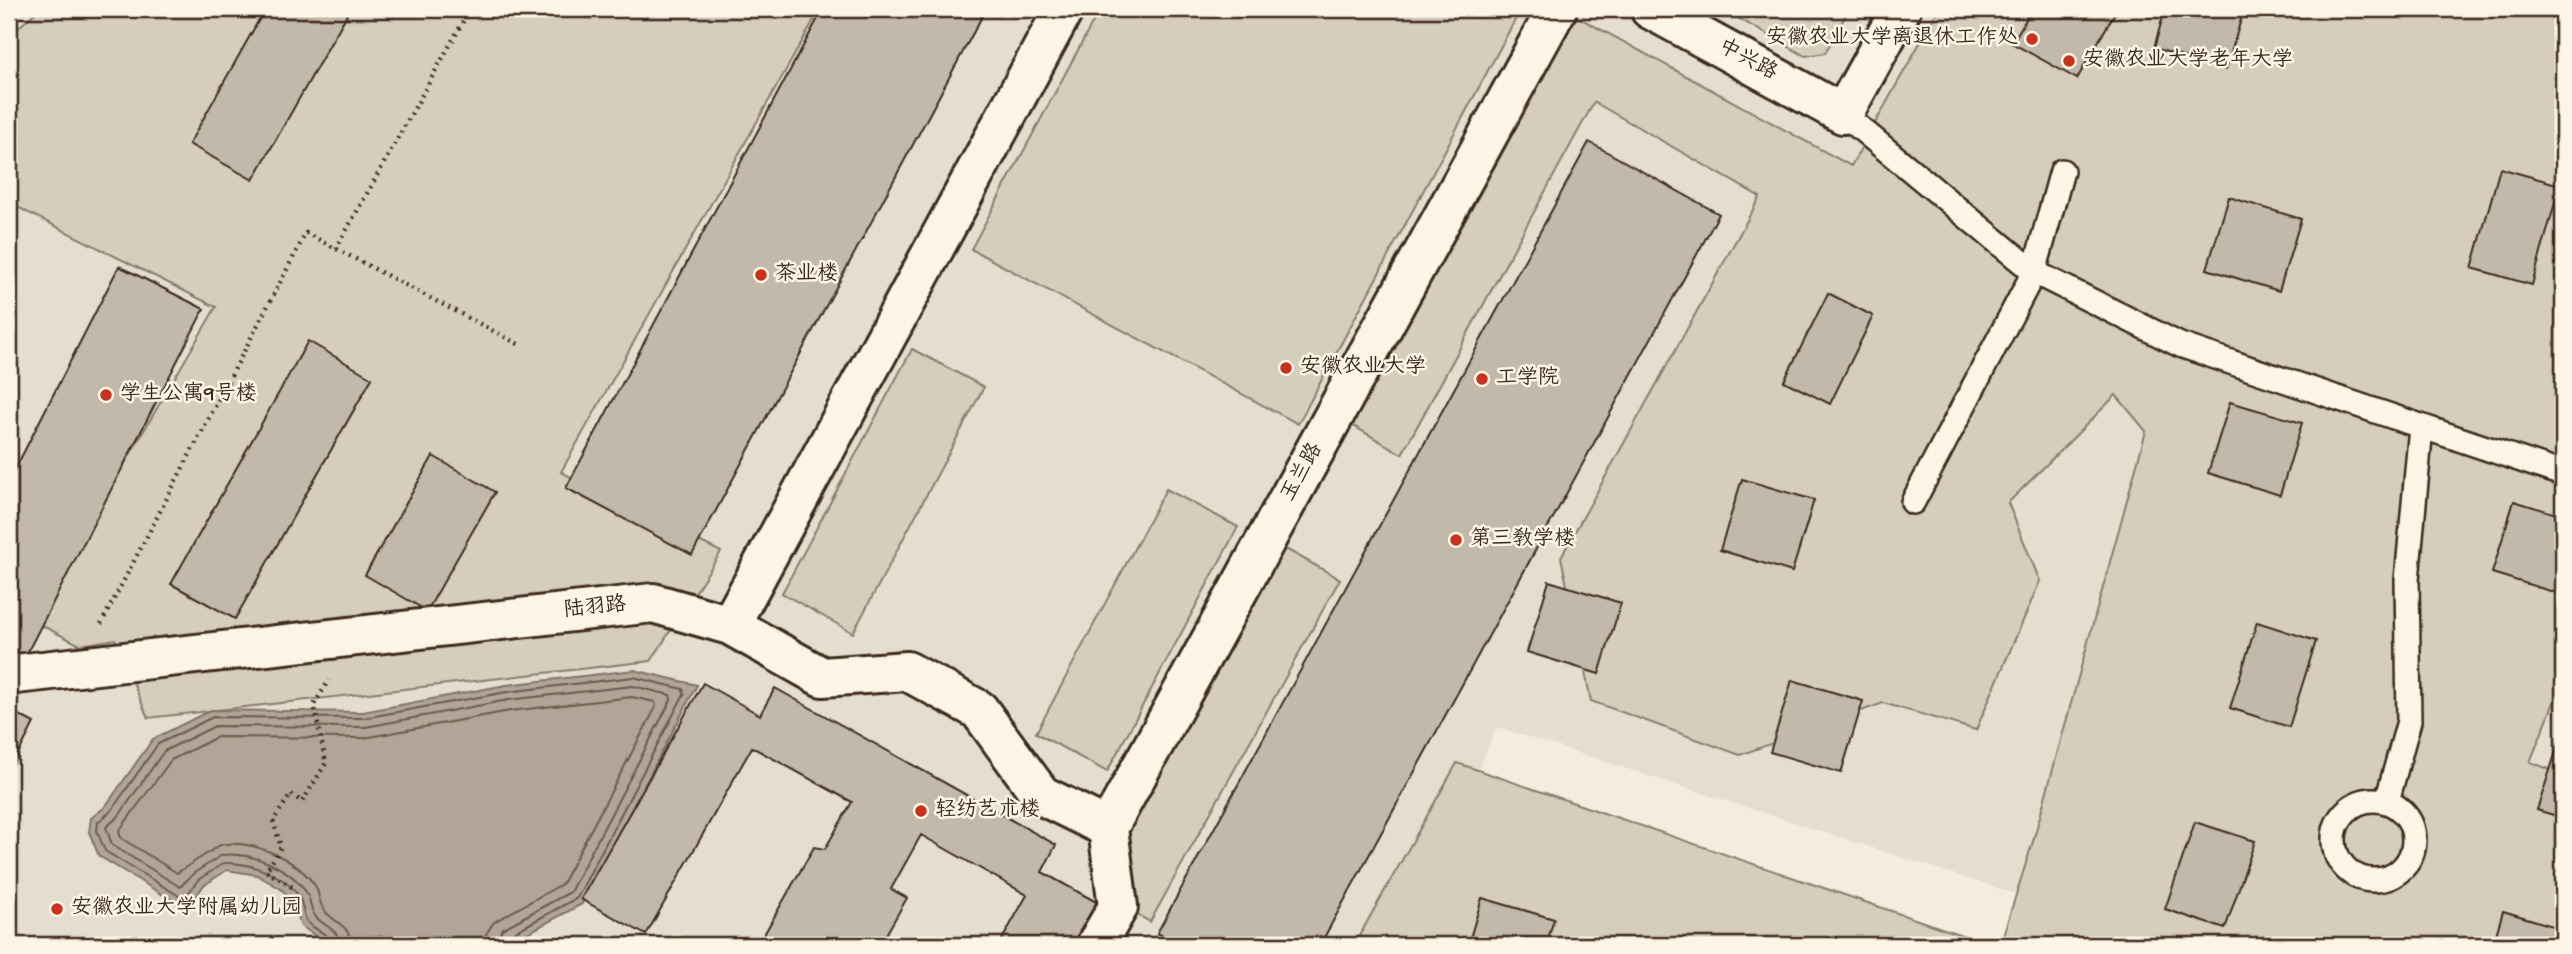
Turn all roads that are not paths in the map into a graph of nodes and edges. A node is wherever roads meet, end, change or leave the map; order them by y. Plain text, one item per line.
1 (1064, 9) edge
2 (1557, 9) edge
3 (1650, 9) edge
4 (1901, 9) edge
5 (1843, 114) junction
6 (2062, 171) dead end
7 (2034, 272) junction
8 (2421, 427) junction
9 (2563, 474) edge
10 (1913, 502) dead end
11 (730, 625) junction
12 (9, 671) edge
13 (2387, 801) dead end
14 (1108, 828) junction
15 (1096, 945) edge

1 - 11 street
2 - 14 street, 玉兰路
3 - 5 street, 中兴路
4 - 5 street
5 - 7 lane
6 - 7 lane
7 - 8 lane
7 - 10 lane
8 - 9 lane
8 - 13 lane
11 - 12 street, 陆羽路
11 - 14 street, 陆羽路
14 - 15 street

